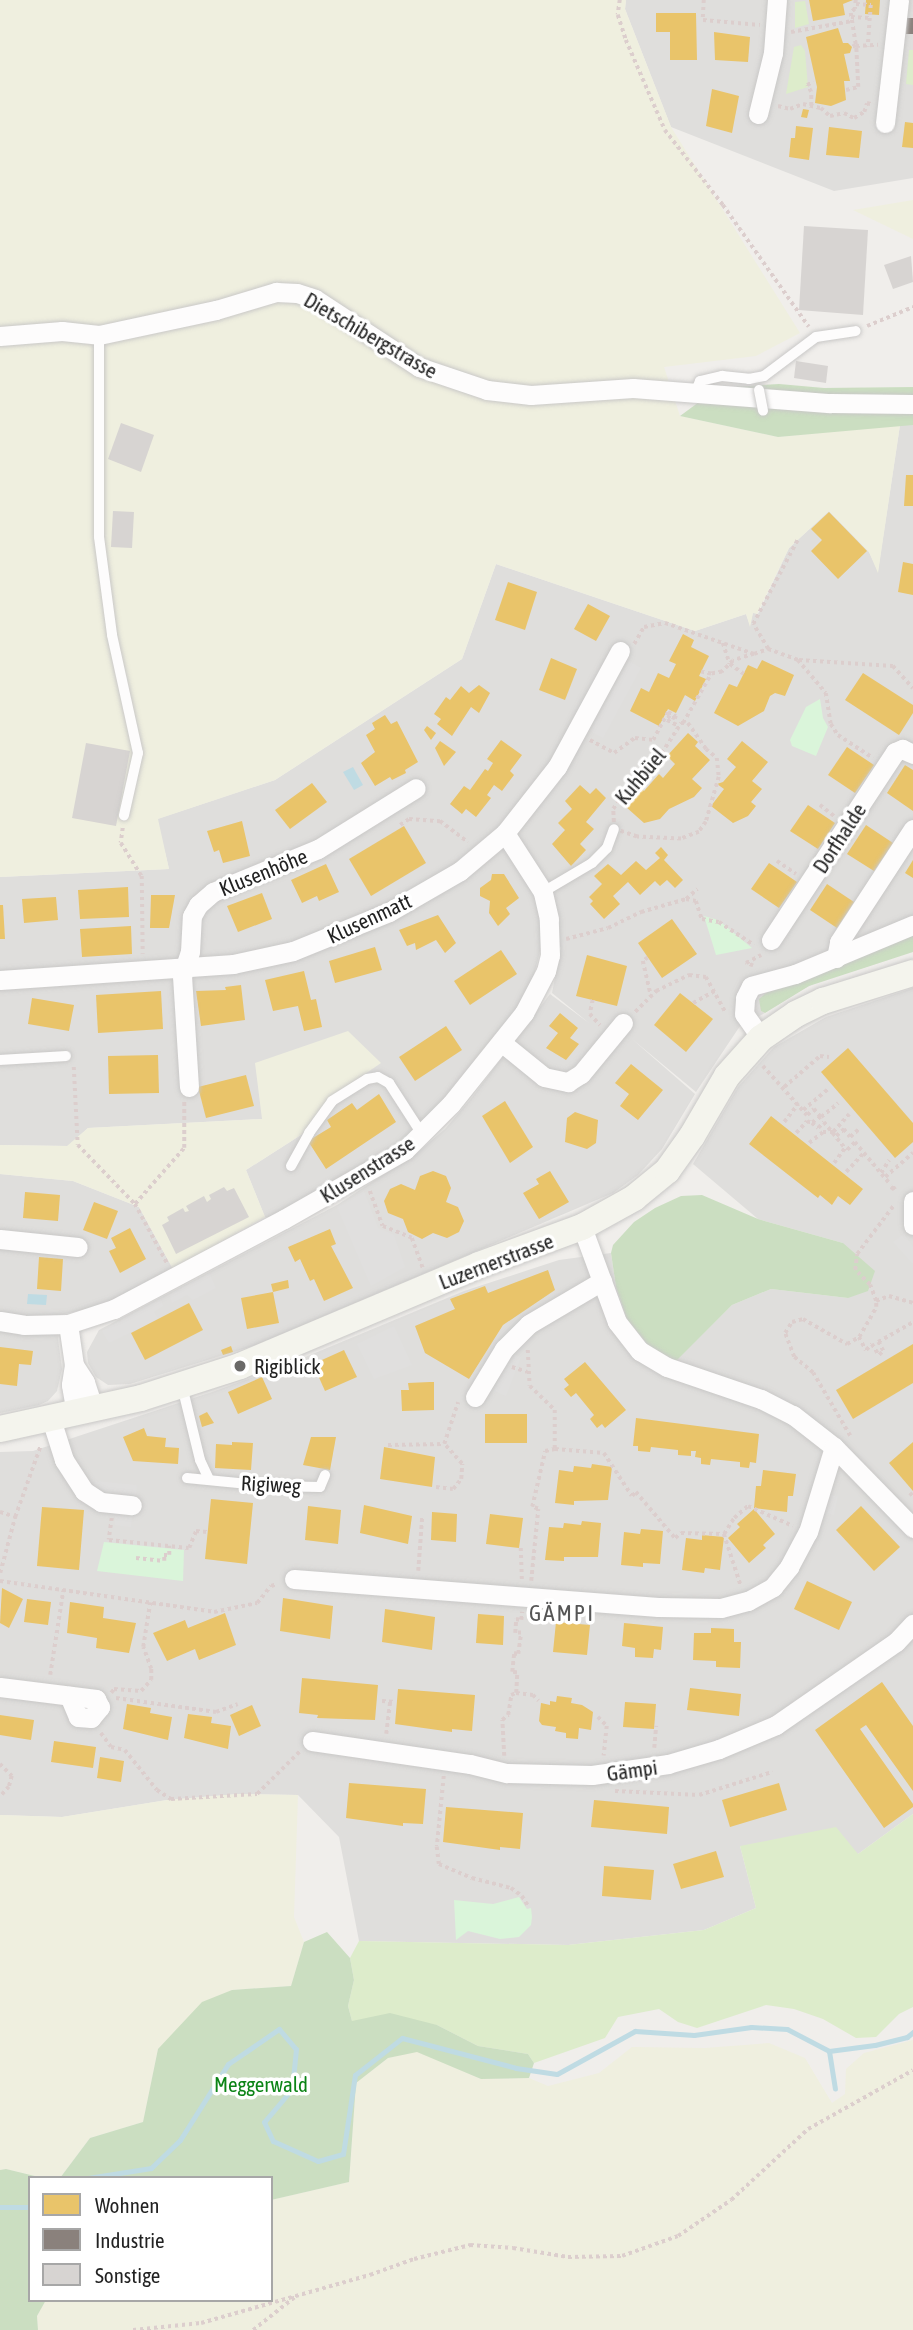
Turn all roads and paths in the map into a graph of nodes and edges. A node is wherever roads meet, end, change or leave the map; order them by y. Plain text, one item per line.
1 (620, 0) edge
2 (704, 0) edge
3 (777, 0) edge
4 (899, 0) edge
5 (856, 2) edge
6 (870, 18) junction
7 (852, 19) junction
8 (776, 31) junction
9 (882, 43) dead end
10 (854, 47) junction
11 (869, 47) junction
12 (813, 82) dead end
13 (846, 90) dead end
14 (867, 103) dead end
15 (811, 106) junction
16 (759, 108) joint
17 (885, 123) dead end
18 (913, 307) edge
19 (856, 331) joint
20 (99, 335) junction
21 (0, 336) edge
22 (816, 337) junction
23 (756, 377) junction
24 (694, 394) junction
25 (913, 404) edge
26 (763, 411) dead end
27 (798, 539) dead end
28 (723, 643) junction
29 (627, 648) joint
30 (768, 649) junction
31 (754, 654) junction
32 (798, 660) junction
33 (730, 664) junction
34 (701, 672) dead end
35 (711, 674) junction
36 (744, 674) dead end
37 (913, 688) edge
38 (681, 725) junction
39 (585, 737) dead end
40 (913, 754) edge
41 (886, 766) junction
42 (416, 788) dead end
43 (124, 816) joint
44 (400, 825) dead end
45 (614, 829) junction
46 (913, 829) edge
47 (505, 833) junction
48 (475, 848) dead end
49 (697, 889) dead end
50 (543, 892) junction
51 (686, 899) junction
52 (913, 925) edge
53 (560, 940) dead end
54 (771, 940) joint
55 (648, 958) dead end
56 (836, 958) junction
57 (183, 968) junction
58 (144, 970) junction
59 (913, 973) edge
60 (0, 980) edge
61 (715, 991) junction
62 (651, 996) junction
63 (593, 1000) dead end
64 (693, 1003) dead end
65 (744, 1014) junction
66 (618, 1029) junction
67 (501, 1042) junction
68 (759, 1048) junction
69 (66, 1056) joint
70 (829, 1057) dead end
71 (0, 1060) edge
72 (189, 1087) joint
73 (784, 1087) junction
74 (828, 1089) dead end
75 (838, 1103) dead end
76 (798, 1104) junction
77 (803, 1110) junction
78 (849, 1114) dead end
79 (821, 1117) junction
80 (784, 1122) dead end
81 (812, 1123) junction
82 (859, 1129) dead end
83 (796, 1133) dead end
84 (834, 1134) junction
85 (422, 1135) junction
86 (809, 1143) dead end
87 (845, 1148) junction
88 (864, 1153) junction
89 (913, 1153) edge
90 (889, 1160) dead end
91 (834, 1163) dead end
92 (291, 1166) dead end
93 (846, 1172) dead end
94 (883, 1175) junction
95 (367, 1184) dead end
96 (904, 1193) edge
97 (135, 1204) junction
98 (913, 1224) edge
99 (582, 1227) junction
100 (0, 1239) edge
101 (78, 1247) dead end
102 (427, 1276) dead end
103 (175, 1277) junction
104 (602, 1280) junction
105 (876, 1301) junction
106 (913, 1303) edge
107 (0, 1321) edge
108 (913, 1322) edge
109 (530, 1323) junction
110 (68, 1324) junction
111 (859, 1337) junction
112 (181, 1385) junction
113 (475, 1397) joint
114 (85, 1412) junction
115 (51, 1419) junction
116 (0, 1429) edge
117 (853, 1441) dead end
118 (444, 1444) junction
119 (41, 1445) dead end
120 (388, 1445) dead end
121 (834, 1447) junction
122 (555, 1449) junction
123 (325, 1475) dead end
124 (187, 1478) dead end
125 (209, 1479) junction
126 (436, 1487) dead end
127 (132, 1505) dead end
128 (0, 1512) edge
129 (112, 1513) dead end
130 (15, 1517) junction
131 (422, 1517) dead end
132 (913, 1528) edge
133 (207, 1532) dead end
134 (808, 1532) junction
135 (724, 1534) junction
136 (169, 1546) junction
137 (521, 1548) dead end
138 (136, 1558) dead end
139 (0, 1573) edge
140 (294, 1579) joint
141 (0, 1581) edge
142 (425, 1589) junction
143 (63, 1591) junction
144 (523, 1592) junction
145 (743, 1592) dead end
146 (150, 1603) junction
147 (913, 1624) edge
148 (0, 1687) edge
149 (47, 1693) junction
150 (516, 1693) junction
151 (382, 1701) dead end
152 (539, 1701) dead end
153 (390, 1702) junction
154 (396, 1702) dead end
155 (238, 1704) dead end
156 (598, 1717) dead end
157 (90, 1718) joint
158 (312, 1741) joint
159 (384, 1751) junction
160 (446, 1760) junction
161 (0, 1764) edge
162 (503, 1772) junction
163 (772, 1772) dead end
164 (595, 1775) junction
165 (0, 1797) edge
166 (529, 1907) dead end
167 (913, 2070) edge
168 (297, 2295) junction
169 (133, 2330) edge
170 (253, 2330) edge

1 - 22 path
2 - 8 path
3 - 8 street
4 - 17 street
5 - 6 path
5 - 7 path
6 - 7 path
6 - 11 path
7 - 8 path
7 - 10 path
8 - 16 street
9 - 11 path
10 - 11 path
10 - 13 path
12 - 15 path
14 - 15 path
15 - 16 path
18 - 19 path
19 - 22 lane
20 - 21 street, Dietschibergstrasse
20 - 24 street, Dietschibergstrasse
20 - 43 lane
22 - 23 lane
23 - 24 lane
23 - 26 lane, bridge
24 - 25 street, Dietschibergstrasse
27 - 30 path
28 - 29 path
28 - 31 path
28 - 33 path
29 - 47 street, Klusenmatt
30 - 31 path
30 - 32 path
31 - 33 path
32 - 37 path
32 - 41 path
33 - 35 path
33 - 36 path
34 - 35 path
35 - 38 path, Kuhbüel
38 - 39 path, Kuhbüel
38 - 45 path, Kuhbüel
38 - 45 path, Kuhbüel
40 - 41 street
41 - 54 street, Dorfhalde
42 - 57 street, Klusenhöhe
43 - 58 path
44 - 48 path
45 - 50 lane, Kuhbüel
46 - 56 street
47 - 50 street, Klusenstrasse
47 - 57 street, Klusenmatt
49 - 51 path
50 - 67 street, Klusenstrasse
51 - 53 path
51 - 54 path
52 - 56 street
55 - 62 path
56 - 65 street
57 - 58 street, Klusenmatt
57 - 72 street, Klusenhöhe
58 - 60 street, Klusenmatt
59 - 68 main road, Luzernerstrasse
61 - 62 path
61 - 64 path
61 - 65 path
62 - 66 path
63 - 66 path
65 - 68 street
66 - 67 street
67 - 85 street, Klusenstrasse
68 - 73 path
68 - 99 main road, Luzernerstrasse
69 - 71 lane
69 - 97 path
70 - 73 path
72 - 97 path
73 - 76 path
74 - 77 path
75 - 79 path
76 - 77 path
76 - 80 path
77 - 79 path
78 - 84 path
79 - 81 path
81 - 83 path
81 - 84 path
82 - 84 path
84 - 86 path
84 - 87 path
85 - 92 lane
85 - 103 street, Klusenstrasse
87 - 88 path
87 - 91 path
88 - 93 path
88 - 94 path
89 - 94 path
90 - 94 path
94 - 96 path
95 - 102 path
96 - 98 street
96 - 105 path
97 - 103 path
99 - 104 street
99 - 112 main road, Luzernerstrasse
100 - 101 street
103 - 110 street, Klusenstrasse
104 - 109 street
104 - 121 street
105 - 106 path
105 - 111 path
107 - 110 street
108 - 111 path
109 - 113 street
109 - 122 path
110 - 114 street
111 - 117 path
112 - 114 main road, Luzernerstrasse
112 - 125 lane
113 - 118 path
114 - 115 main road, Luzernerstrasse
115 - 116 main road, Luzernerstrasse
115 - 127 street
118 - 120 path
118 - 126 path
119 - 130 path
121 - 132 street
121 - 134 street
122 - 135 path
122 - 144 path
123 - 125 lane, Rigiweg
124 - 125 lane, Rigiweg
128 - 130 path
129 - 136 path
130 - 139 path
131 - 142 path
133 - 136 path
134 - 135 path
134 - 144 street
135 - 145 path
136 - 138 path
137 - 144 path
140 - 142 street
140 - 146 path
141 - 143 path
142 - 144 street
143 - 146 path
143 - 149 path
144 - 150 path
146 - 155 path
147 - 164 street, Gämpi
148 - 149 street
149 - 157 street
150 - 152 path
150 - 162 path
151 - 153 path
153 - 154 path
153 - 159 path
156 - 164 path
157 - 158 path
158 - 159 street, Gämpi
159 - 160 street, Gämpi
160 - 162 street, Gämpi
160 - 166 path
161 - 165 path
162 - 164 street, Gämpi
163 - 164 path
167 - 168 path
168 - 169 path
168 - 170 path

